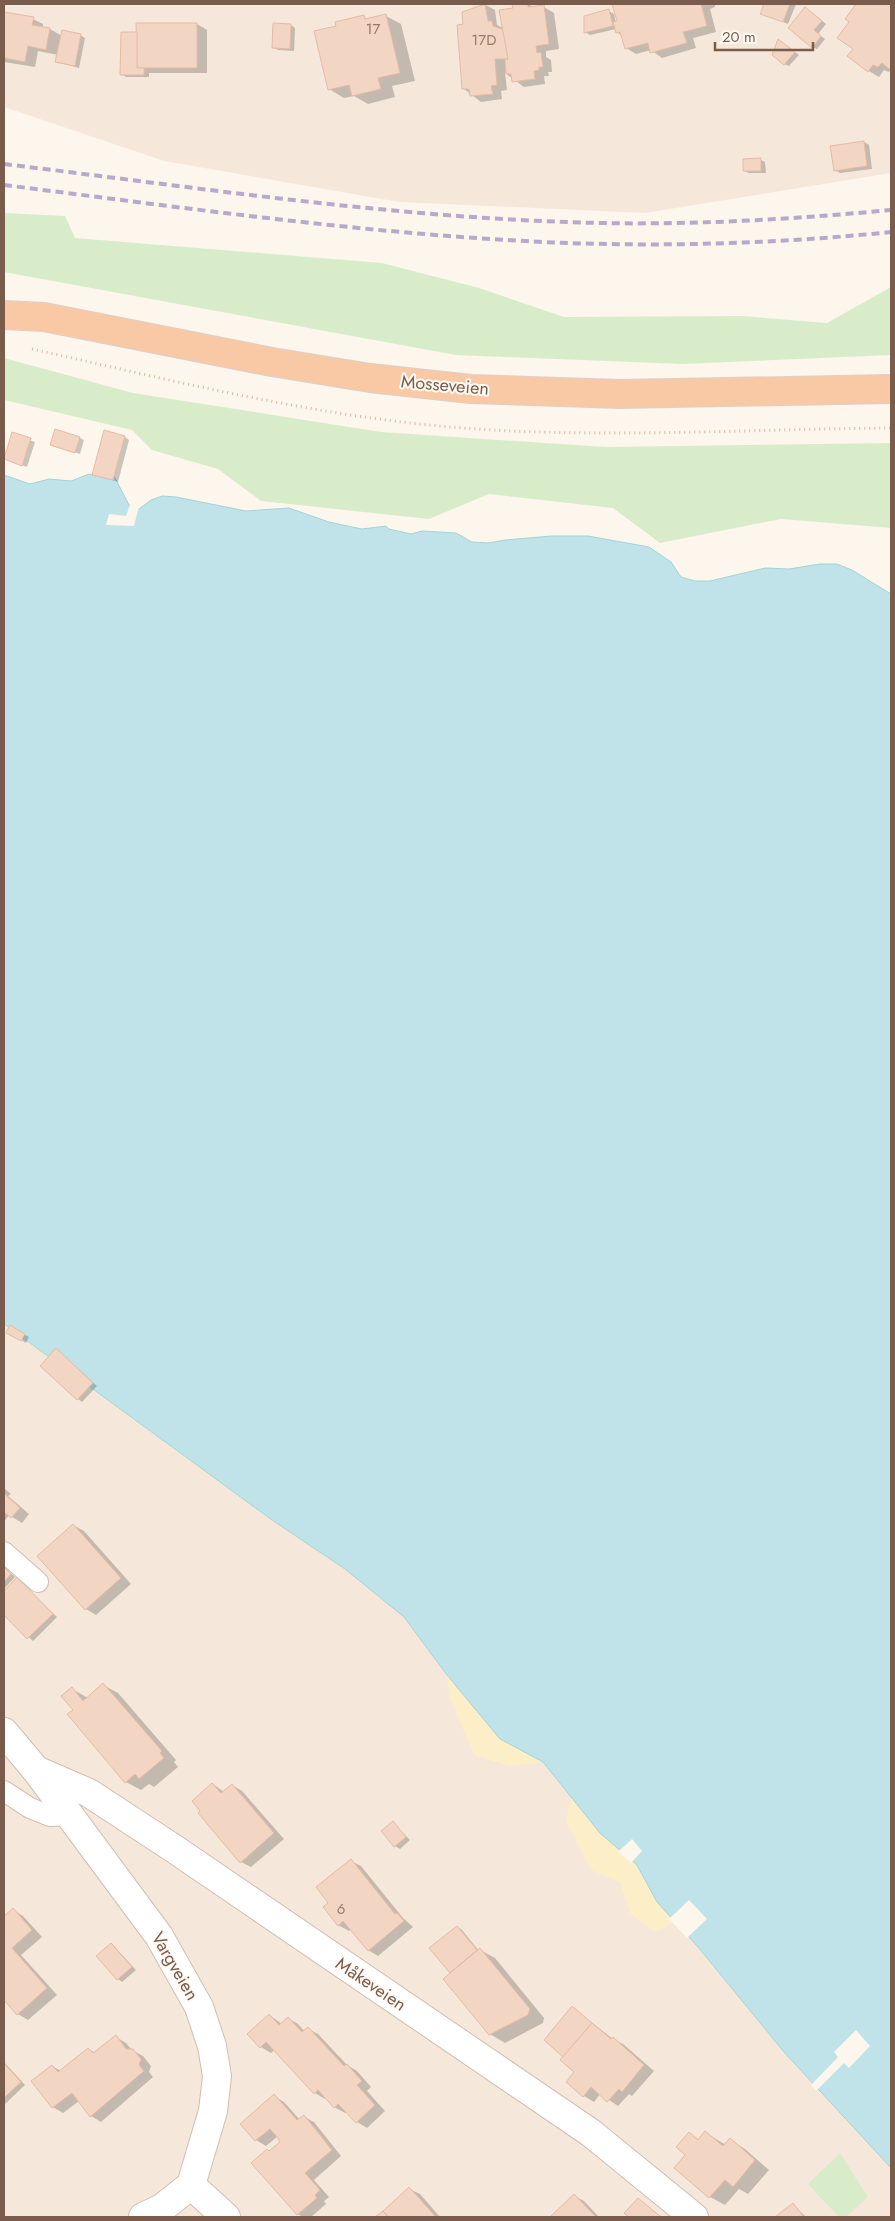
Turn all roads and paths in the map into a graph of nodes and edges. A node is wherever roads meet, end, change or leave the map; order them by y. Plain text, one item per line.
1 (4, 315) edge
2 (891, 389) edge
3 (4, 1552) edge
4 (38, 1582) dead end
5 (4, 1732) edge
6 (36, 1770) junction
7 (4, 1791) edge
8 (70, 1815) junction
9 (191, 2185) junction
10 (144, 2217) edge
11 (226, 2217) edge
12 (694, 2217) edge

1 - 2 highway, Mosseveien
3 - 4 lane
5 - 6 street, Vargveien
6 - 8 street, Vargveien
6 - 12 street, Måkeveien
7 - 8 lane
8 - 9 street, Vargveien
9 - 10 street
9 - 11 street

